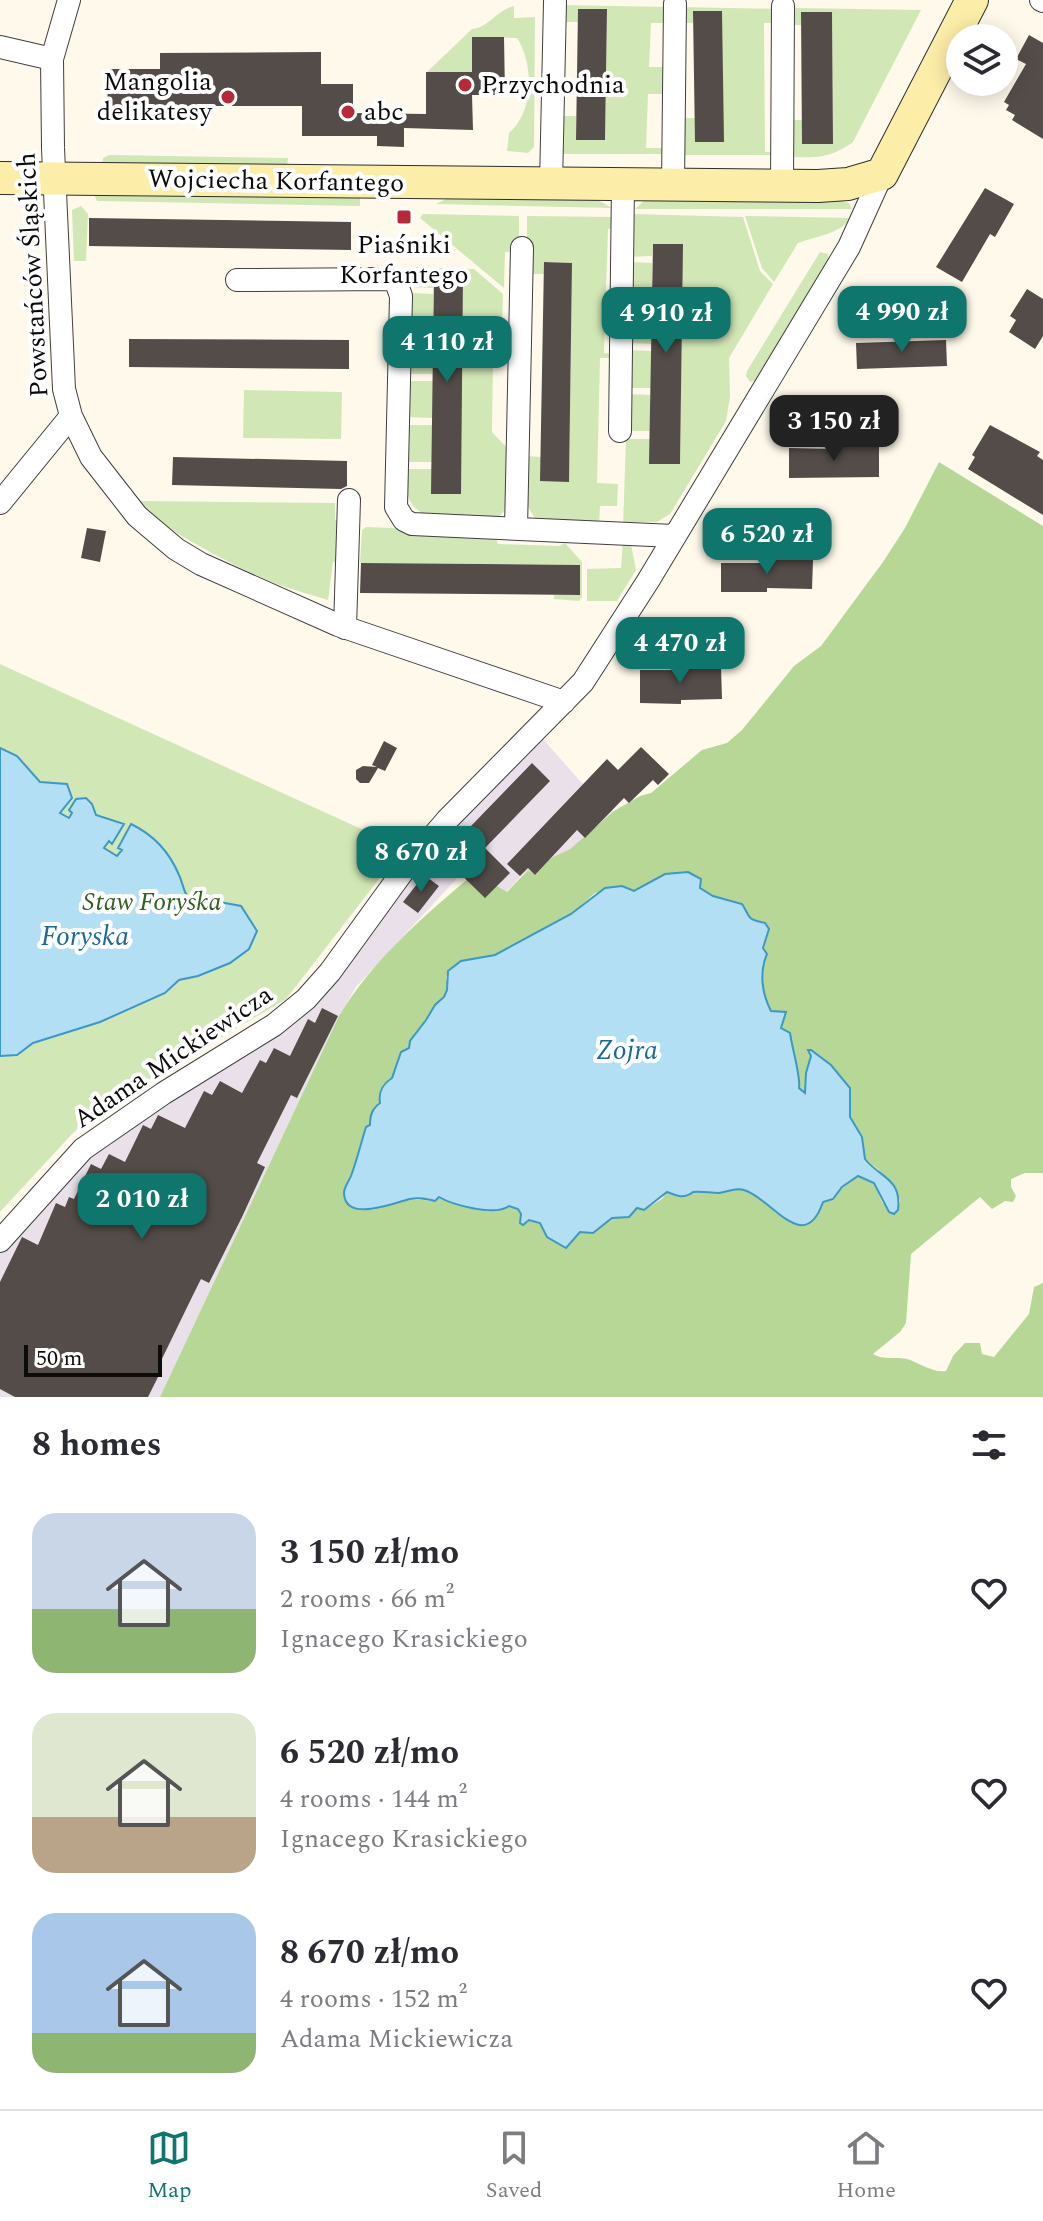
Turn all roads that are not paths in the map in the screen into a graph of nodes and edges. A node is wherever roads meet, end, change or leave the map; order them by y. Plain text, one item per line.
1 (69, 0) edge
2 (972, 0) edge
3 (555, 2) dead end
4 (675, 4) dead end
5 (783, 6) dead end
6 (0, 47) edge
7 (52, 59) junction
8 (882, 174) junction
9 (0, 178) edge
10 (55, 179) junction
11 (551, 184) junction
12 (623, 185) junction
13 (673, 185) junction
14 (782, 186) junction
15 (522, 248) dead end
16 (237, 280) dead end
17 (71, 416) junction
18 (620, 431) dead end
19 (349, 500) dead end
20 (0, 503) edge
21 (516, 529) junction
22 (674, 536) junction
23 (345, 628) junction
24 (564, 702) junction
25 (0, 1241) edge

1 - 7 street, Powstańców Śląskich
2 - 8 street
3 - 11 street
4 - 13 street
5 - 14 street
6 - 7 street
7 - 10 street, Powstańców Śląskich
8 - 14 street, Wojciecha Korfantego
8 - 22 street, Adama Mickiewicza
9 - 10 street, Wojciecha Korfantego
10 - 11 street, Wojciecha Korfantego
10 - 17 street, Powstańców Śląskich
11 - 12 street, Wojciecha Korfantego
12 - 13 street, Wojciecha Korfantego
12 - 18 street
13 - 14 street, Wojciecha Korfantego
15 - 21 street
16 - 21 street
17 - 20 street
17 - 23 street, Powstańców Śląskich
19 - 23 street
21 - 22 street
22 - 24 street, Adama Mickiewicza
23 - 24 street, Powstańców Śląskich
24 - 25 street, Adama Mickiewicza

